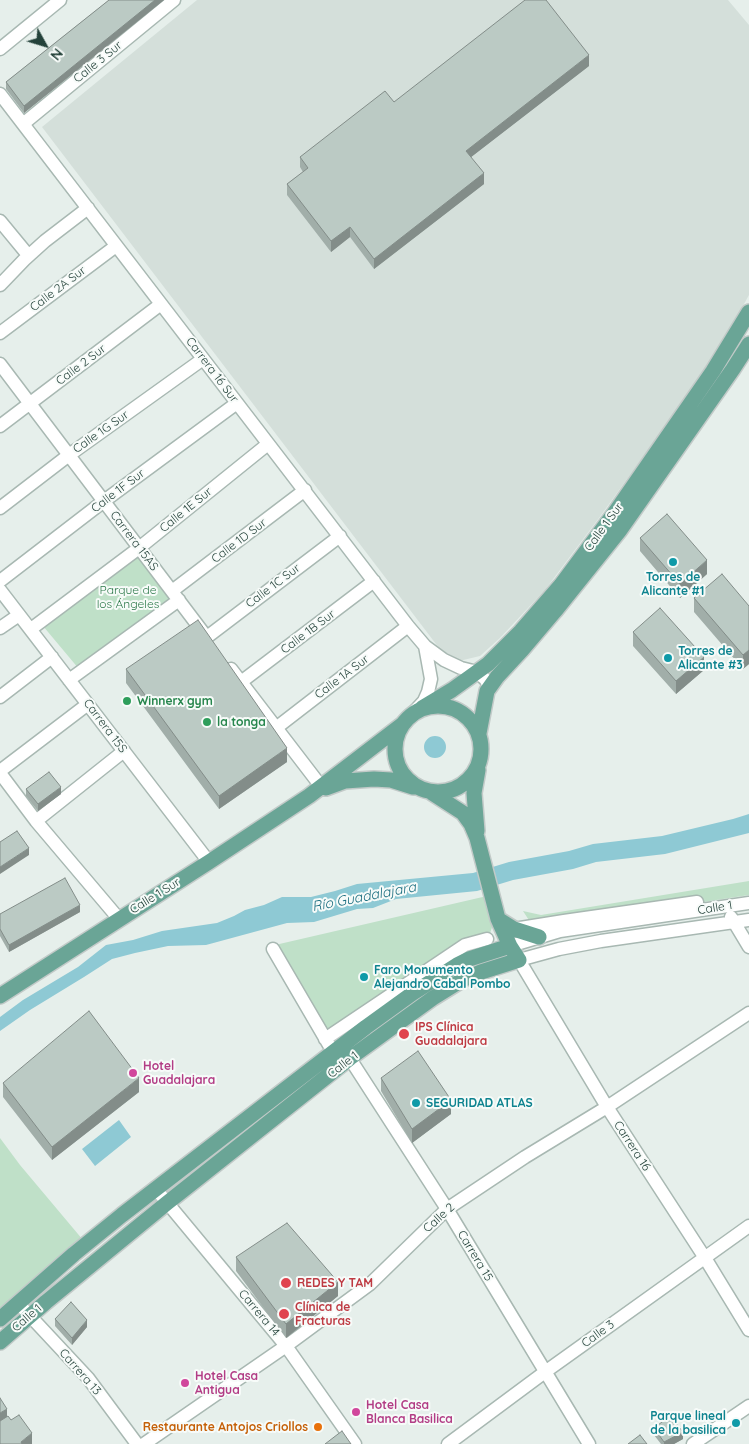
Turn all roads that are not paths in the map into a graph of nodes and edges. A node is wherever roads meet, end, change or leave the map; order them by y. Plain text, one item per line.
1 (60, 0) edge
2 (174, 0) edge
3 (0, 49) edge
4 (0, 94) edge
5 (23, 124) junction
6 (88, 208) junction
7 (0, 221) edge
8 (116, 246) junction
9 (28, 256) junction
10 (0, 285) edge
11 (161, 304) junction
12 (749, 312) edge
13 (0, 333) edge
14 (749, 344) edge
15 (204, 359) junction
16 (0, 364) edge
17 (237, 403) junction
18 (30, 404) junction
19 (0, 426) edge
20 (268, 444) junction
21 (69, 455) junction
22 (305, 490) junction
23 (104, 501) junction
24 (0, 508) edge
25 (340, 536) junction
26 (139, 548) junction
27 (0, 581) edge
28 (374, 581) junction
29 (0, 590) edge
30 (175, 595) junction
31 (19, 615) junction
32 (408, 626) junction
33 (0, 628) edge
34 (30, 629) junction
35 (210, 641) joint
36 (425, 646) junction
37 (52, 657) junction
38 (224, 660) edge
39 (477, 672) junction
40 (69, 680) junction
41 (241, 682) junction
42 (488, 691) junction
43 (0, 697) edge
44 (88, 704) junction
45 (412, 716) junction
46 (276, 728) junction
47 (479, 732) junction
48 (124, 751) junction
49 (480, 760) junction
50 (0, 772) edge
51 (425, 790) junction
52 (317, 791) junction
53 (36, 821) junction
54 (477, 838) junction
55 (209, 862) junction
56 (749, 895) edge
57 (749, 903) edge
58 (725, 906) junction
59 (119, 918) junction
60 (498, 918) junction
61 (749, 920) edge
62 (734, 922) junction
63 (514, 930) junction
64 (539, 937) junction
65 (487, 938) dead end
66 (510, 946) junction
67 (749, 947) edge
68 (273, 949) dead end
69 (469, 960) junction
70 (519, 960) junction
71 (0, 996) edge
72 (749, 1013) edge
73 (333, 1045) junction
74 (350, 1058) junction
75 (607, 1107) junction
76 (155, 1188) junction
77 (167, 1203) junction
78 (447, 1209) junction
79 (749, 1226) edge
80 (705, 1258) junction
81 (18, 1303) junction
82 (30, 1316) junction
83 (0, 1319) edge
84 (749, 1330) edge
85 (0, 1342) edge
86 (286, 1346) junction
87 (545, 1372) junction
88 (749, 1406) edge
89 (138, 1444) edge
90 (144, 1444) edge
91 (355, 1444) edge
92 (448, 1444) edge
93 (589, 1444) edge
94 (693, 1444) edge

1 - 3 street
2 - 5 street, Calle 3 Sur
4 - 5 street, Carrera 16 Sur
5 - 6 street, Carrera 16 Sur
6 - 8 street, Carrera 16 Sur
6 - 9 street
7 - 9 street
8 - 11 street, Carrera 16 Sur
8 - 13 street, Calle 2A Sur
9 - 10 street
11 - 15 street, Carrera 16 Sur
11 - 18 street, Calle 2 Sur
12 - 39 main road, Calle 1 Sur
14 - 42 main road, Calle 1 Sur
15 - 17 street, Carrera 16 Sur
15 - 21 street, Calle 1G Sur
16 - 18 street, Carrera 15AS
17 - 20 street, Carrera 16 Sur
17 - 23 street, Calle 1F Sur
18 - 19 street, Calle 2 Sur
18 - 21 street, Carrera 15AS
20 - 22 street, Carrera 16 Sur
20 - 26 street, Calle 1E Sur
21 - 23 street, Carrera 15AS
21 - 24 street, Calle 1G Sur
22 - 25 street, Carrera 16 Sur
22 - 30 street, Calle 1D Sur
23 - 26 street, Carrera 15AS
23 - 27 street, Calle 1F Sur
25 - 28 street, Carrera 16 Sur
25 - 35 street, Calle 1C Sur
26 - 30 street, Carrera 15AS
26 - 34 street, Calle 1E Sur
28 - 32 street, Carrera 16 Sur
28 - 41 street, Calle 1B Sur
29 - 31 street, Carrera 15S
30 - 35 street, Carrera 15AS
30 - 40 street
31 - 33 street
31 - 34 street, Carrera 15S
32 - 36 street, Carrera 16 Sur
32 - 46 street, Calle 1A Sur
34 - 37 street, Carrera 15S
36 - 39 street, Carrera 16 Sur
36 - 45 street
37 - 40 street, Carrera 15S
37 - 43 street
38 - 41 street
39 - 42 street
39 - 45 main road, Calle 1 Sur
40 - 44 street, Carrera 15S
41 - 46 street
42 - 47 main road, Calle 1 Sur
44 - 48 street, Carrera 15S
44 - 50 street
45 - 47 main road
45 - 51 main road
45 - 52 main road, Calle 1 Sur
46 - 52 street
47 - 49 main road
48 - 53 street
48 - 55 street, Carrera 15S
49 - 51 main road
49 - 54 main road
50 - 53 street
51 - 52 main road, Calle 1 Sur
51 - 54 main road
52 - 55 main road, Calle 1 Sur
53 - 59 street
54 - 60 main road
55 - 59 main road, Calle 1 Sur
56 - 63 street
57 - 58 street, Calle 1
58 - 62 street
58 - 64 street, Calle 1
59 - 71 main road, Calle 1 Sur
60 - 63 main road
60 - 66 main road
60 - 69 main road
61 - 62 street, Calle 1
62 - 67 street
62 - 70 street, Calle 1
63 - 64 main road
64 - 66 street, Calle 1
65 - 73 street
66 - 69 main road, Calle 1
66 - 70 main road
68 - 73 street, Carrera 15
69 - 73 main road, Calle 1
70 - 74 main road, Calle 1
70 - 75 street, Carrera 16
72 - 75 street, Calle 2
73 - 74 street, Carrera 15
73 - 76 main road, Calle 1
74 - 77 main road, Calle 1
74 - 78 street, Carrera 15
75 - 78 street, Calle 2
75 - 80 street, Carrera 16
76 - 77 street, Carrera 14
76 - 81 main road, Calle 1
77 - 82 main road, Calle 1
77 - 86 street, Carrera 14
78 - 86 street, Calle 2
78 - 87 street, Carrera 15
79 - 80 street, Calle 3
80 - 84 street, Carrera 16
80 - 87 street, Calle 3
81 - 82 street, Carrera 13
81 - 83 main road, Calle 1
82 - 85 main road, Calle 1
82 - 89 street, Carrera 13
86 - 90 street, Calle 2
86 - 91 street, Carrera 14
87 - 92 street, Calle 3
87 - 93 street, Carrera 15
88 - 94 street

